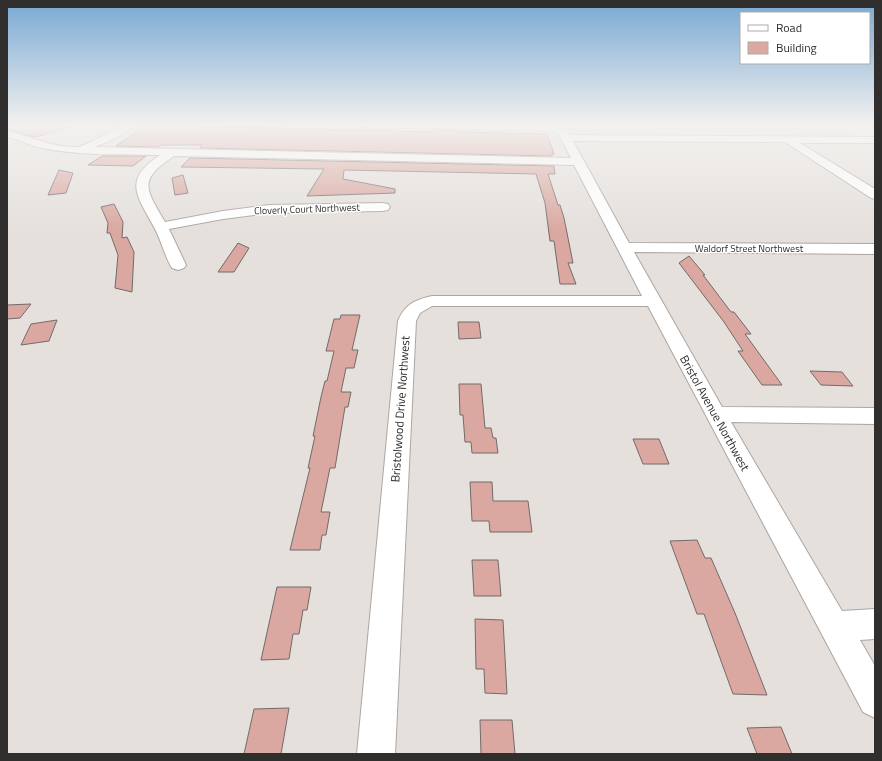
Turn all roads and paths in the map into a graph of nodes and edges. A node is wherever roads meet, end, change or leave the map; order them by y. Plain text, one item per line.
1 (159, 160) edge
2 (477, 160) edge
3 (819, 160) edge
4 (578, 162) joint
5 (856, 183) junction
6 (875, 183) edge
7 (875, 195) edge
8 (383, 207) dead end
9 (161, 227) junction
10 (624, 247) junction
11 (875, 249) edge
12 (178, 265) dead end
13 (654, 301) junction
14 (715, 414) junction
15 (875, 416) edge
16 (875, 624) edge
17 (834, 627) junction
18 (875, 700) edge
19 (376, 754) edge

1 - 9 street
2 - 4 street
3 - 5 street
4 - 10 street, Bristol Avenue Northwest
5 - 6 street
5 - 7 street
8 - 9 street, Cloverly Court Northwest
9 - 12 street
10 - 11 street, Waldorf Street Northwest
10 - 13 street, Bristol Avenue Northwest
13 - 14 street, Bristol Avenue Northwest
13 - 19 street, Bristolwood Drive Northwest
14 - 15 street
14 - 17 street, Bristol Avenue Northwest
16 - 17 street
17 - 18 street, Bristol Avenue Northwest

